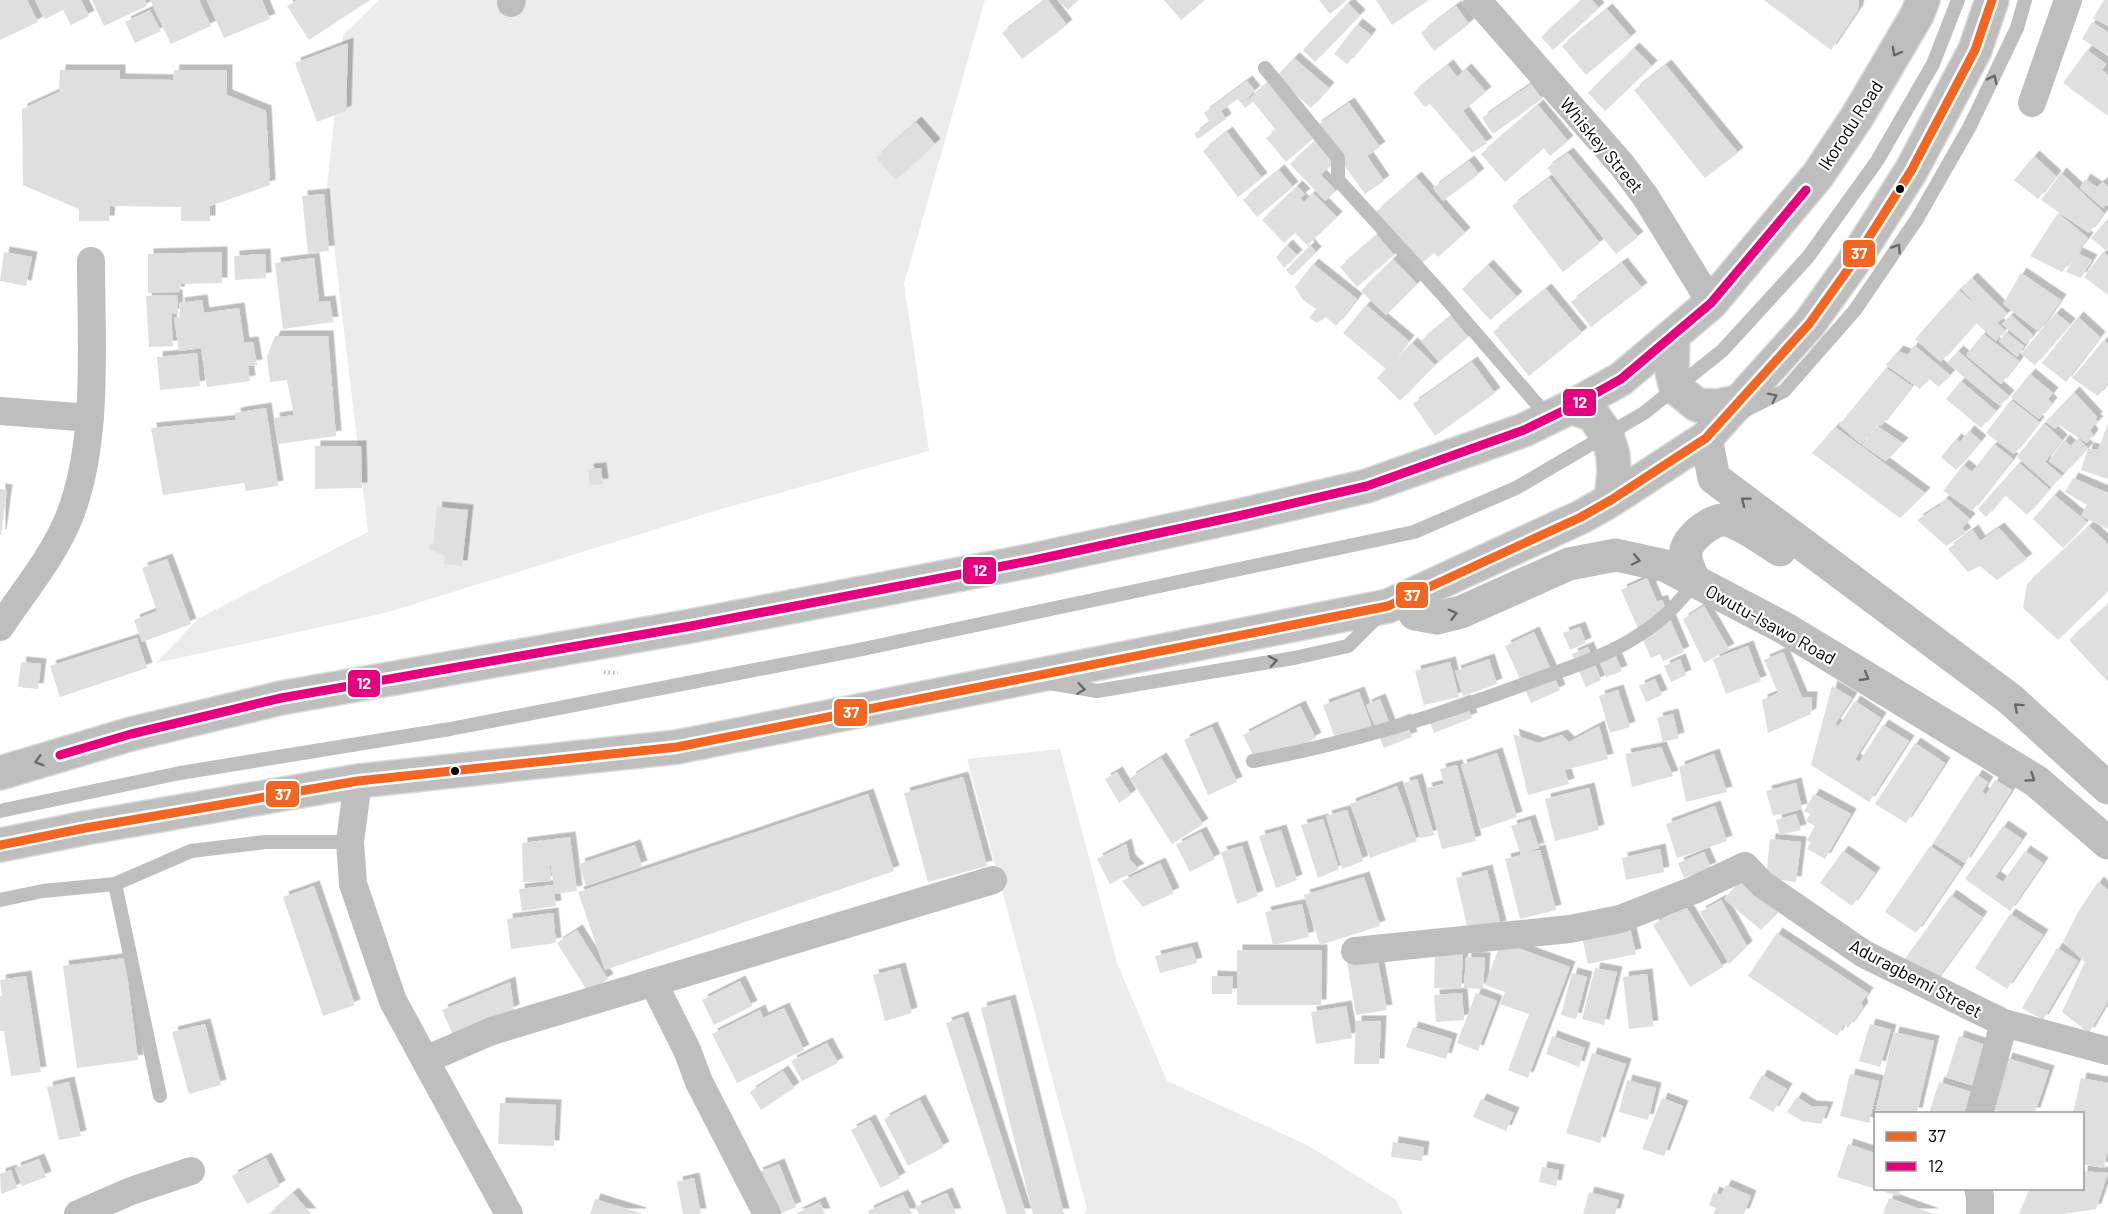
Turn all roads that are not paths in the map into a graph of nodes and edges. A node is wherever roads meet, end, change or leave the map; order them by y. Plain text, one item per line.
1 (1477, 0) edge
2 (1923, 0) edge
3 (1958, 0) edge
4 (1992, 0) edge
5 (2025, 0) edge
6 (2068, 0) edge
7 (1265, 68) dead end
8 (2032, 103) dead end
9 (91, 261) dead end
10 (1711, 303) junction
11 (1673, 336) junction
12 (1676, 388) junction
13 (0, 411) edge
14 (1560, 413) junction
15 (90, 418) junction
16 (1722, 420) junction
17 (1607, 435) junction
18 (1611, 500) junction
19 (1695, 582) junction
20 (1396, 602) junction
21 (0, 627) edge
22 (1916, 629) junction
23 (1252, 761) dead end
24 (0, 773) edge
25 (358, 782) junction
26 (2108, 788) edge
27 (0, 811) edge
28 (350, 842) junction
29 (2108, 843) edge
30 (0, 845) edge
31 (993, 880) dead end
32 (115, 884) junction
33 (0, 900) edge
34 (1355, 951) dead end
35 (653, 982) junction
36 (2004, 1023) junction
37 (2108, 1052) edge
38 (425, 1060) junction
39 (160, 1096) dead end
40 (1979, 1112) edge
41 (191, 1172) dead end
42 (1978, 1190) edge
43 (504, 1212) edge
44 (78, 1214) edge
45 (767, 1214) edge
46 (1980, 1214) edge

1 - 10 street, Whiskey Street
2 -> 10 main road, Ikorodu Road
3 - 12 lane
4 - 16 main road
16 -> 5 lane
6 - 8 street
7 - 14 lane
9 - 15 street
10 - 11 main road, Ikorodu Road
11 - 12 main road
11 - 14 main road, Ikorodu Road
12 - 16 main road
12 - 17 lane
13 - 15 street
14 - 17 main road
14 -> 24 main road, Ikorodu Road
15 - 21 street
16 - 18 main road
22 -> 16 main road
17 - 18 main road
17 - 27 lane
18 - 20 main road
20 -> 19 main road, Owutu-Isawo Road
19 - 22 main road
19 - 23 lane
19 -> 29 main road, Owutu-Isawo Road
25 -> 20 main road
26 -> 22 main road
25 - 28 street
25 - 30 main road
28 - 32 lane
28 - 38 street
31 - 35 street
32 - 33 lane
32 - 39 lane
34 - 36 street, Aduragbemi Street
35 - 38 street
35 - 45 street
36 - 37 street, Aduragbemi Street
36 - 40 street
38 - 43 street
41 - 44 street
42 - 46 street

